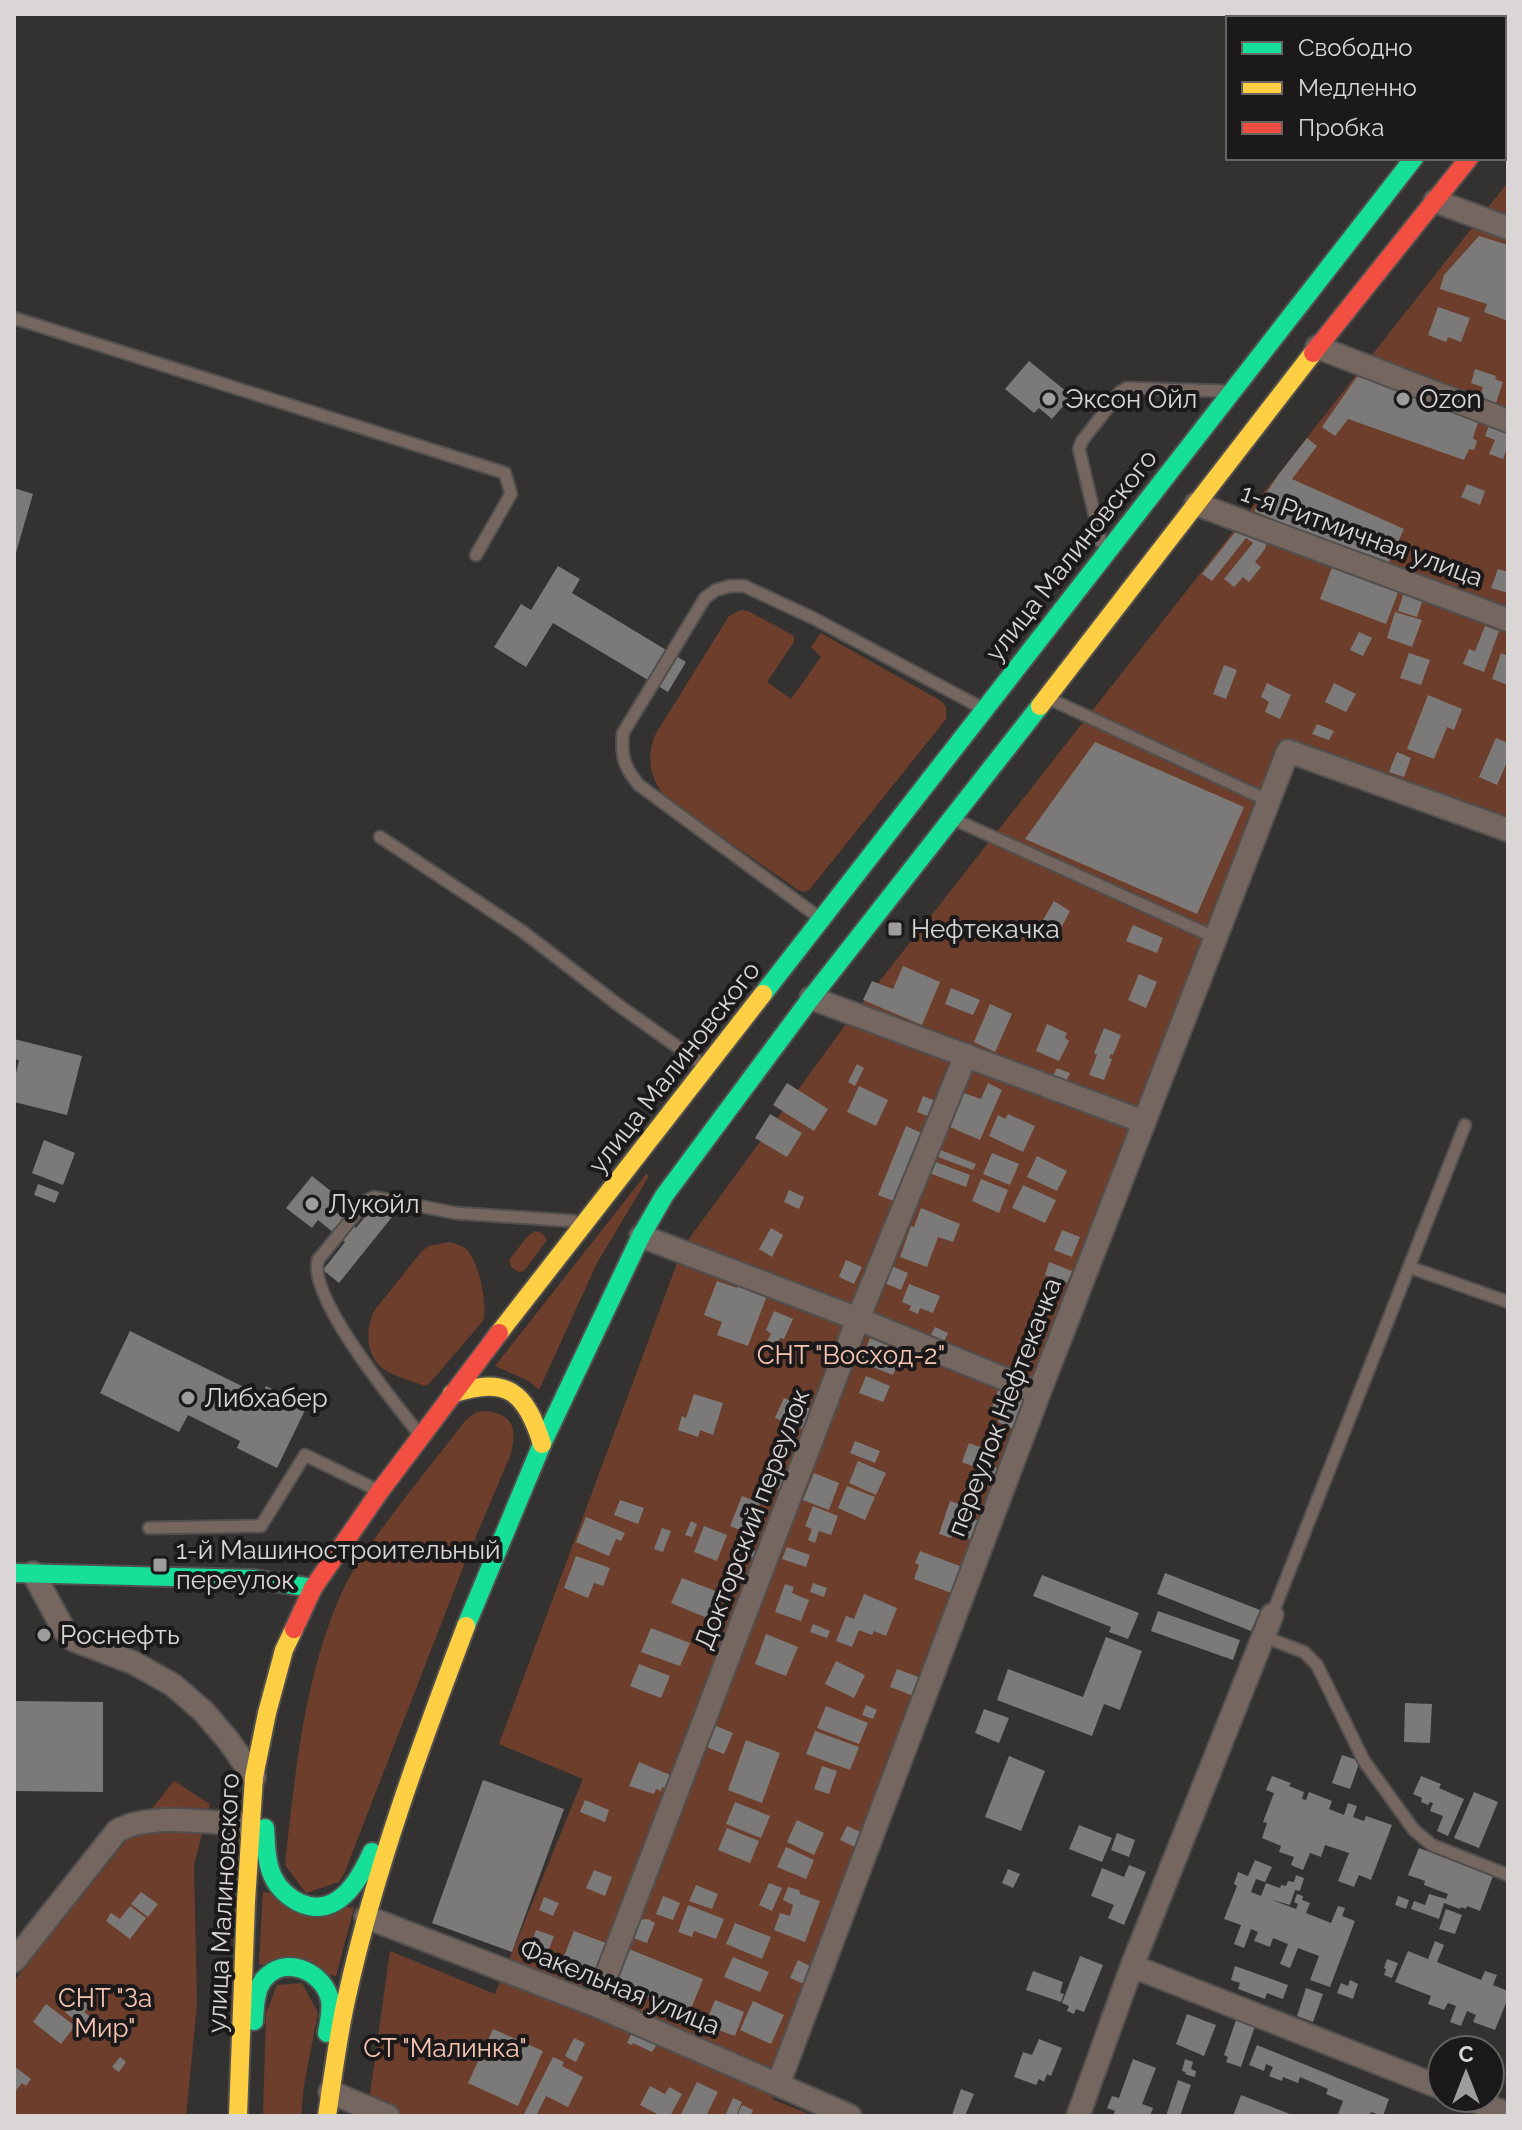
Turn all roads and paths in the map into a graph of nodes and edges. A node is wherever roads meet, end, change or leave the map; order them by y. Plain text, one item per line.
1 (1412, 160) edge
2 (1467, 160) edge
3 (1435, 201) junction
4 (1508, 228) edge
5 (14, 318) edge
6 (1317, 347) junction
7 (1232, 391) junction
8 (1508, 421) edge
9 (1196, 504) junction
10 (1104, 554) junction
11 (476, 555) dead end
12 (1508, 620) edge
13 (1046, 698) junction
14 (984, 709) junction
15 (1269, 801) junction
16 (952, 818) junction
17 (1508, 830) edge
18 (380, 837) dead end
19 (821, 919) junction
20 (1216, 938) junction
21 (811, 998) junction
22 (966, 1055) junction
23 (706, 1067) junction
24 (1144, 1122) junction
25 (1465, 1125) dead end
26 (586, 1222) junction
27 (641, 1236) junction
28 (1409, 1267) junction
29 (1508, 1302) edge
30 (858, 1319) junction
31 (1039, 1393) junction
32 (452, 1394) junction
33 (421, 1436) junction
34 (542, 1444) junction
35 (380, 1491) junction
36 (149, 1528) dead end
37 (23, 1573) edge
38 (313, 1588) junction
39 (1272, 1615) joint
40 (1265, 1637) junction
41 (262, 1744) junction
42 (419, 1749) junction
43 (254, 1777) junction
44 (250, 1825) junction
45 (1508, 1875) edge
46 (366, 1917) junction
47 (14, 1961) edge
48 (1132, 1966) junction
49 (595, 2005) junction
50 (1426, 2082) edge
51 (778, 2085) junction
52 (330, 2092) junction
53 (240, 2116) edge
54 (320, 2116) edge
55 (327, 2116) edge
56 (388, 2116) edge
57 (850, 2116) edge
58 (1078, 2116) edge

1 - 7 main road, улица Малиновского
2 - 3 main road
3 - 4 street
3 - 6 main road
5 - 11 lane
6 - 8 street
6 - 9 main road
7 - 10 main road, улица Малиновского
7 - 10 lane
9 - 12 street, 1-я Ритмичная улица
9 - 13 main road
10 - 14 main road, улица Малиновского
13 - 15 lane
13 - 16 main road
14 - 19 main road, улица Малиновского
14 - 19 lane
15 - 17 street, переулок Нефтекачка
15 - 20 street, переулок Нефтекачка
16 - 20 lane
16 - 21 main road
18 - 23 lane
19 - 23 main road, улица Малиновского
20 - 24 street, переулок Нефтекачка
21 - 22 street
21 - 27 main road
22 - 24 street
22 - 30 street, Докторский переулок
23 - 26 main road, улица Малиновского
24 - 31 street, переулок Нефтекачка
25 - 28 lane
26 - 32 main road, улица Малиновского
26 - 33 lane
27 - 30 street
27 - 34 main road
28 - 29 lane
28 - 39 lane
30 - 31 street
30 - 49 street, Докторский переулок
31 - 51 street, переулок Нефтекачка
32 - 33 main road, улица Малиновского
32 - 34 main road
33 - 35 main road, улица Малиновского
34 - 42 main road
35 - 36 lane
35 - 38 main road, улица Малиновского
37 - 38 main road
37 - 43 street
38 - 41 main road, улица Малиновского
39 - 40 street
40 - 45 lane
40 - 48 street
41 - 42 main road
41 - 43 main road, улица Малиновского
42 - 46 main road
43 - 44 main road, улица Малиновского
44 - 47 street
44 - 53 main road, улица Малиновского
46 - 49 street, Факельная улица
46 - 52 main road
48 - 50 street
48 - 58 street
49 - 51 street, Факельная улица
51 - 57 street, Факельная улица
52 - 55 main road
52 - 56 street
53 - 54 main road

